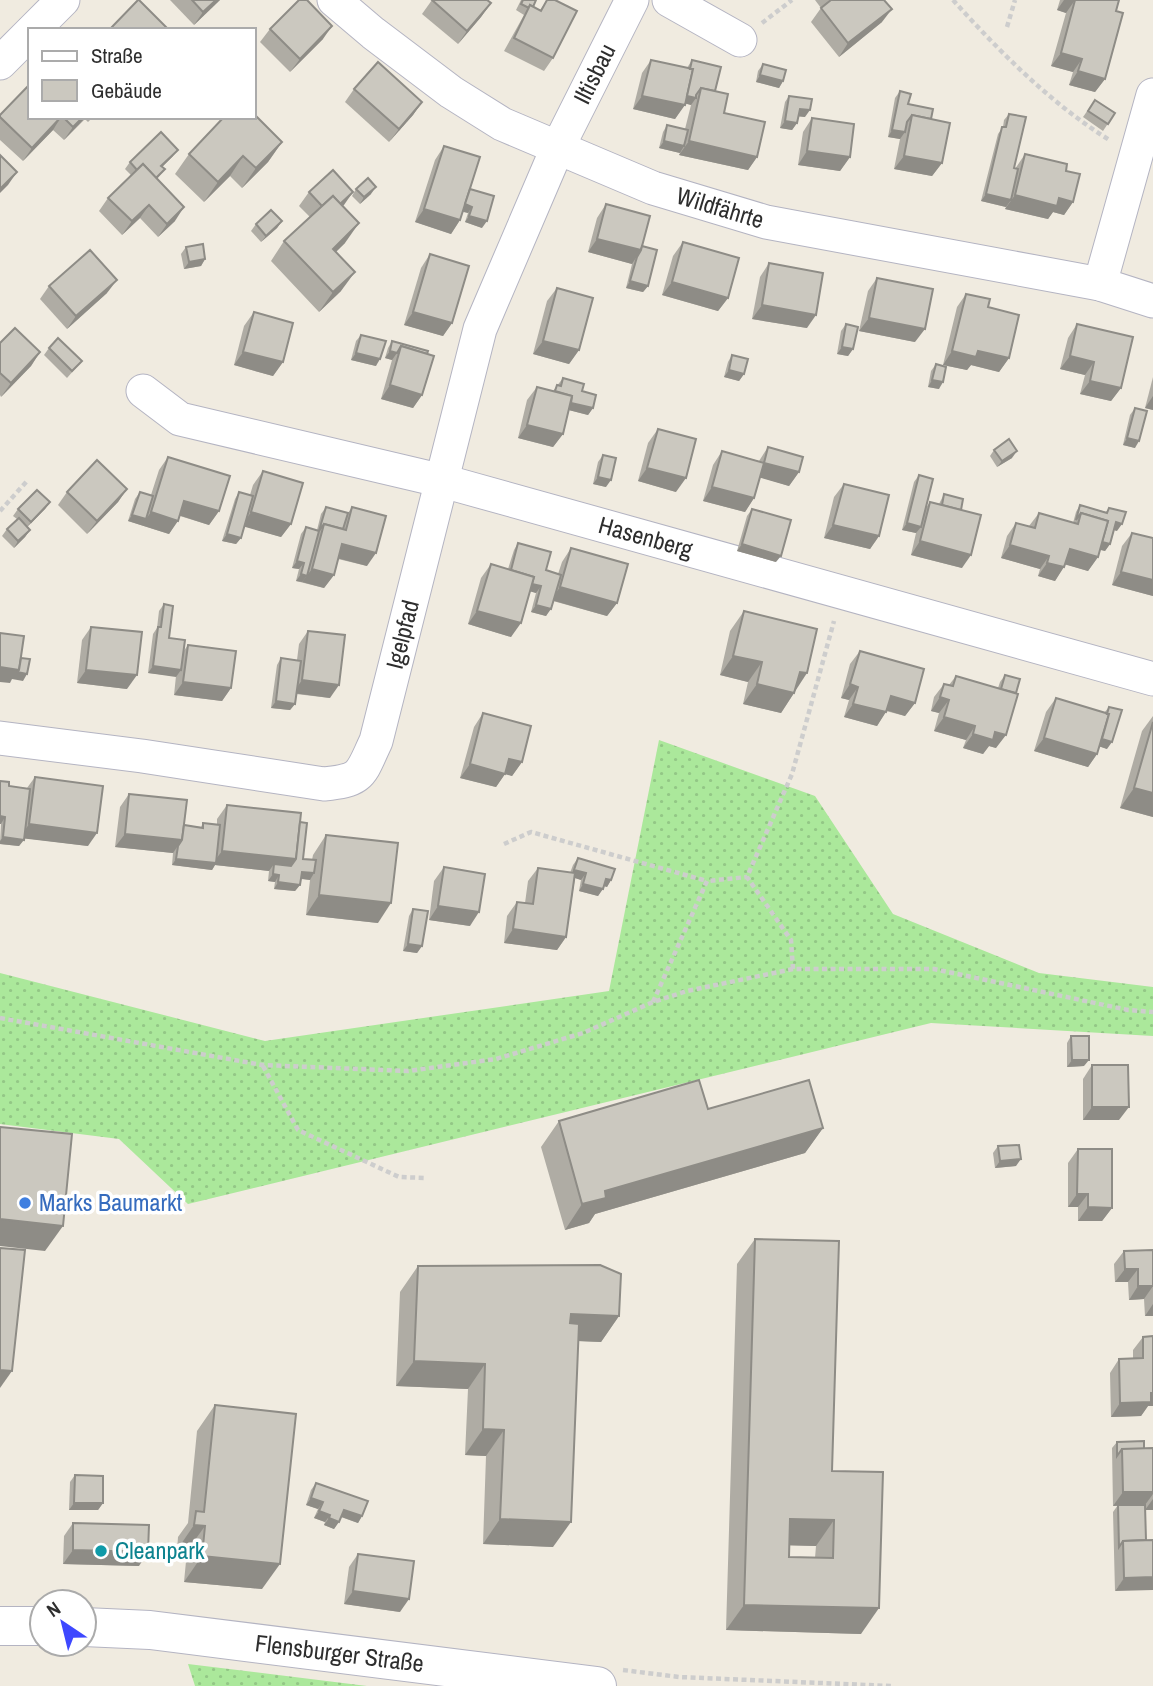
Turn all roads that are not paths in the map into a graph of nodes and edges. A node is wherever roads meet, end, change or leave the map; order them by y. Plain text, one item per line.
1 (63, 0) edge
2 (334, 0) edge
3 (632, 0) edge
4 (669, 0) edge
5 (35, 28) edge
6 (28, 35) edge
7 (740, 40) dead end
8 (0, 63) edge
9 (1153, 95) edge
10 (557, 149) junction
11 (1100, 284) junction
12 (1153, 301) edge
13 (142, 391) dead end
14 (443, 481) junction
15 (1153, 679) edge
16 (0, 738) edge
17 (0, 1626) edge
18 (28, 1626) edge
19 (98, 1629) edge
20 (597, 1686) edge

1 - 5 street
2 - 10 street, Wildfährte
3 - 10 street, Iltisbau
4 - 7 street
6 - 8 street
9 - 11 street
10 - 11 street, Wildfährte
10 - 14 street, Igelpfad
11 - 12 street, Wildfährte
13 - 14 street, Hasenberg
14 - 15 street, Hasenberg
14 - 16 street, Igelpfad
17 - 18 street
19 - 20 street, Flensburger Straße

